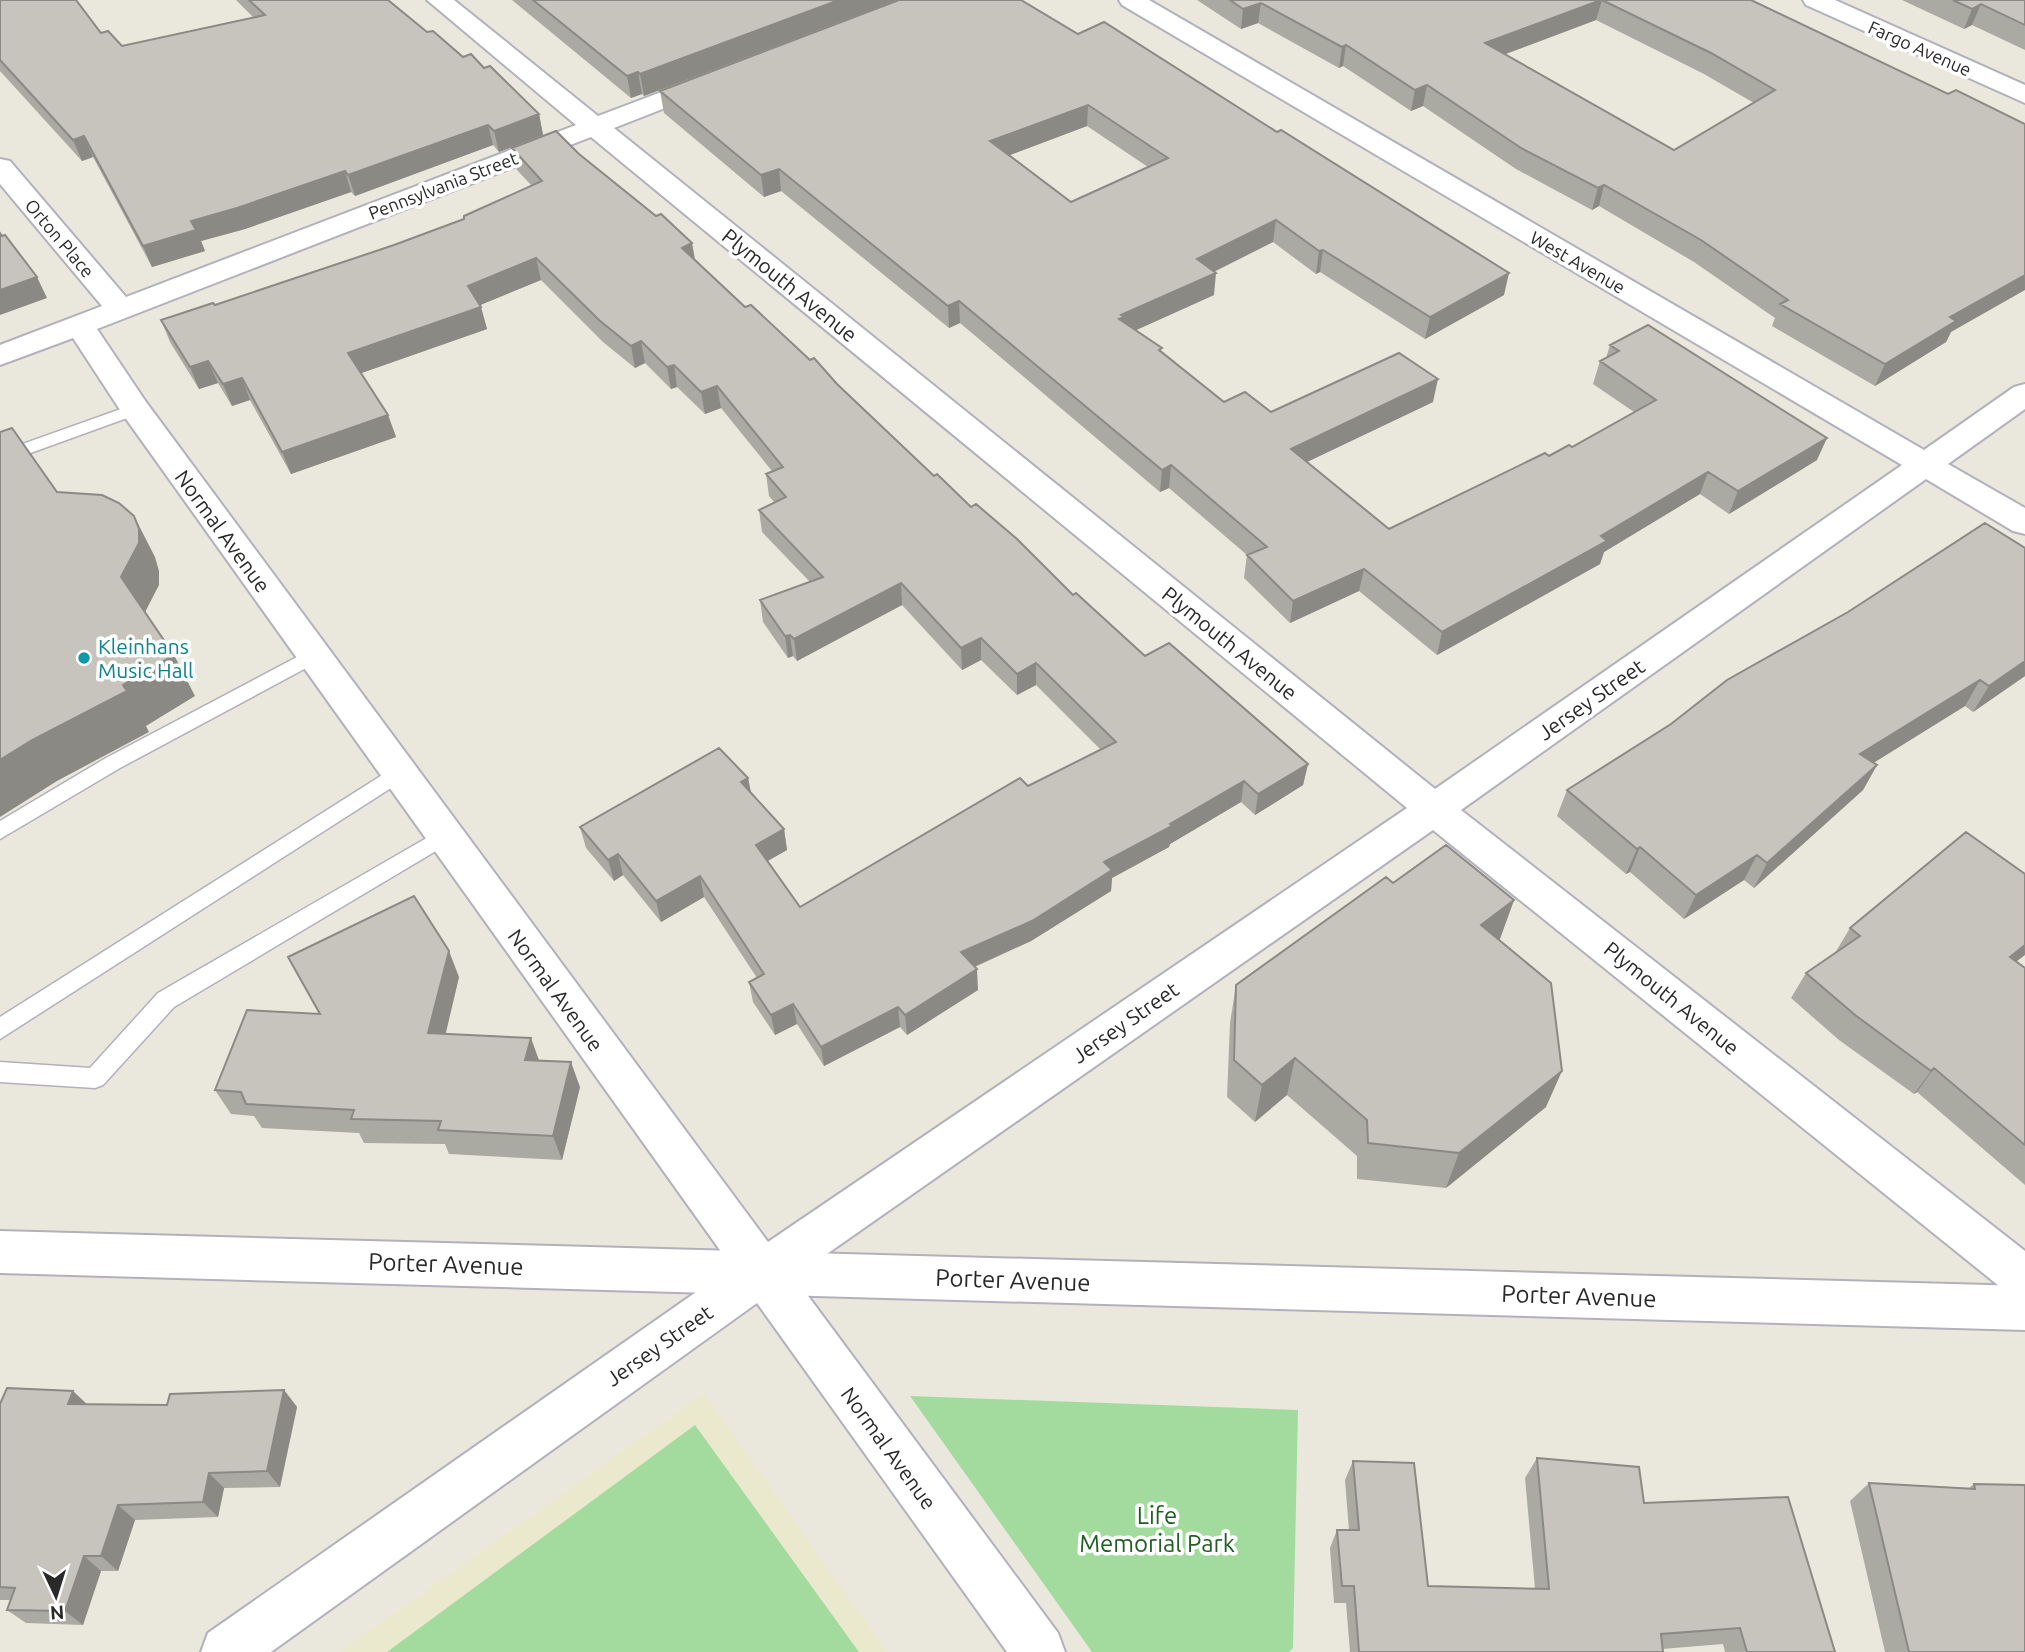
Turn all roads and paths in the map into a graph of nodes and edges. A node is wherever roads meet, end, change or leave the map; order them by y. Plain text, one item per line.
1 (439, 0) edge
2 (1131, 0) edge
3 (1815, 0) edge
4 (735, 73) edge
5 (2025, 95) edge
6 (595, 127) junction
7 (0, 167) edge
8 (120, 308) junction
9 (79, 324) junction
10 (0, 356) edge
11 (2025, 394) edge
12 (135, 409) junction
13 (0, 458) edge
14 (1924, 465) junction
15 (2025, 523) edge
16 (314, 655) junction
17 (398, 773) junction
18 (1434, 809) junction
19 (0, 831) edge
20 (444, 836) junction
21 (0, 1029) edge
22 (0, 1072) edge
23 (0, 1252) edge
24 (761, 1273) junction
25 (2025, 1279) edge
26 (2025, 1308) edge
27 (227, 1652) edge
28 (1039, 1652) edge

1 - 6 street, Plymouth Avenue
2 - 14 street, West Avenue
3 - 5 street, Fargo Avenue
4 - 6 street, Pennsylvania Street
6 - 8 street, Pennsylvania Street
6 - 18 street, Plymouth Avenue
7 - 8 street, Orton Place
8 - 9 street, Pennsylvania Street
9 - 10 street, Pennsylvania Street
9 - 12 street, Normal Avenue
11 - 14 street, Jersey Street
12 - 13 lane
12 - 16 street, Normal Avenue
14 - 15 street, West Avenue
14 - 18 street, Jersey Street
16 - 17 street, Normal Avenue
16 - 19 lane
17 - 20 street, Normal Avenue
17 - 21 lane
18 - 24 street, Jersey Street
18 - 25 street, Plymouth Avenue
20 - 22 lane
20 - 24 street, Normal Avenue
23 - 24 street, Porter Avenue
24 - 26 street, Porter Avenue
24 - 27 street, Jersey Street
24 - 28 street, Normal Avenue

